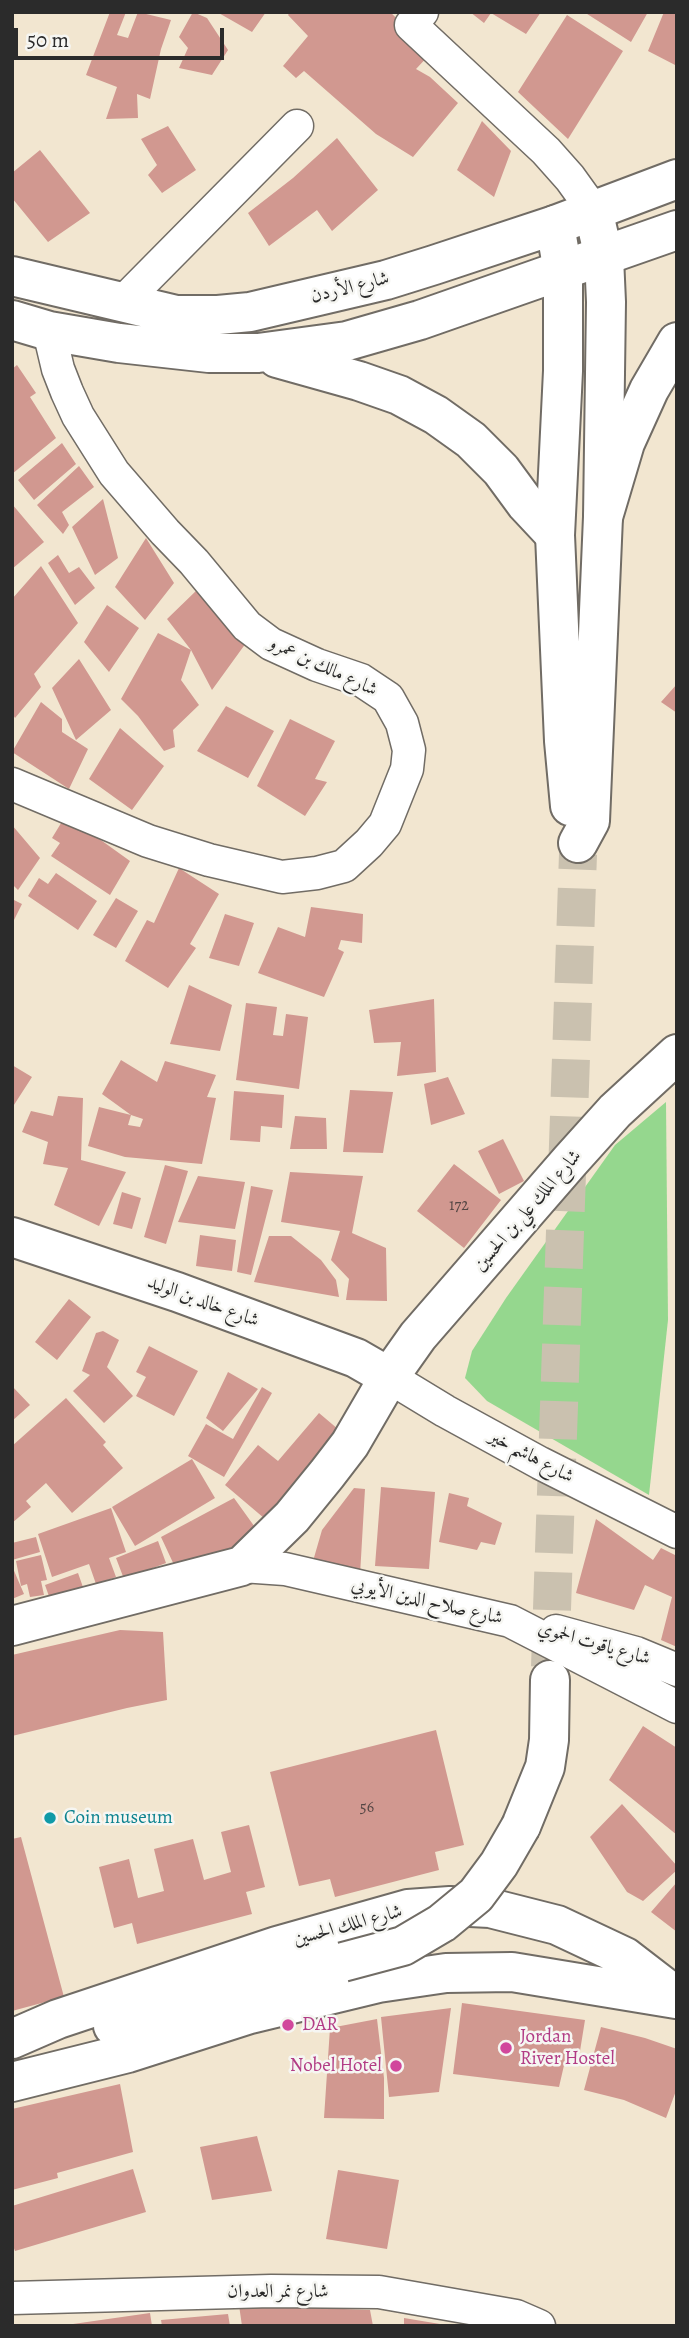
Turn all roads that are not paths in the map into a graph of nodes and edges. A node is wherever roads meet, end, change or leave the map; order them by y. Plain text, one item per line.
1 (422, 12) edge
2 (296, 126) dead end
3 (677, 179) edge
4 (593, 210) junction
5 (555, 225) junction
6 (677, 230) edge
7 (604, 257) junction
8 (564, 271) junction
9 (12, 276) edge
10 (122, 303) junction
11 (12, 320) edge
12 (48, 331) junction
13 (677, 342) edge
14 (258, 353) junction
15 (603, 517) junction
16 (555, 535) junction
17 (12, 784) edge
18 (677, 1054) edge
19 (12, 1237) edge
20 (390, 1377) junction
21 (677, 1532) edge
22 (242, 1566) junction
23 (510, 1621) junction
24 (12, 1626) edge
25 (677, 1670) edge
26 (550, 1680) tunnel mouth
27 (677, 1707) edge
28 (515, 1915) junction
29 (512, 1972) junction
30 (677, 1998) edge
31 (12, 2039) edge
32 (12, 2062) edge
33 (12, 2082) edge
34 (17, 2304) edge
35 (539, 2326) edge

1 - 4 street
2 - 10 street
3 - 4 main road, شارع الأردن
4 - 5 main road, شارع الأردن
4 - 7 main road
5 - 8 main road
5 - 10 main road, شارع الأردن
6 - 7 main road
7 - 8 main road
7 - 15 main road
8 - 14 main road
8 - 16 main road
9 - 10 main road, شارع الأردن
11 - 12 main road
12 - 14 main road
12 - 17 street, شارع مالك بن عمرو
13 - 15 main road
14 - 16 main road
15 - 16 main road
18 - 20 main road, شارع الملك علي بن الحسين
19 - 20 main road, شارع خالد بن الوليد
20 - 21 street, شارع هاشم خير
20 - 22 main road, شارع صلاح الدين الأيوبي
22 - 23 street, شارع صلاح الدين الأيوبي
22 - 24 main road, شارع صلاح الدين الأيوبي
23 - 25 street, شارع ياقوت الحموي
23 - 27 street, شارع صلاح الدين الأيوبي
26 - 32 main road, bridge
28 - 29 main road
28 - 30 main road, شارع الملك الحسين
28 - 31 main road, شارع الملك الحسين
29 - 30 main road, شارع الملك الحسين
29 - 33 main road, شارع الملك الحسين
34 - 35 street, شارع نمر العدوان

